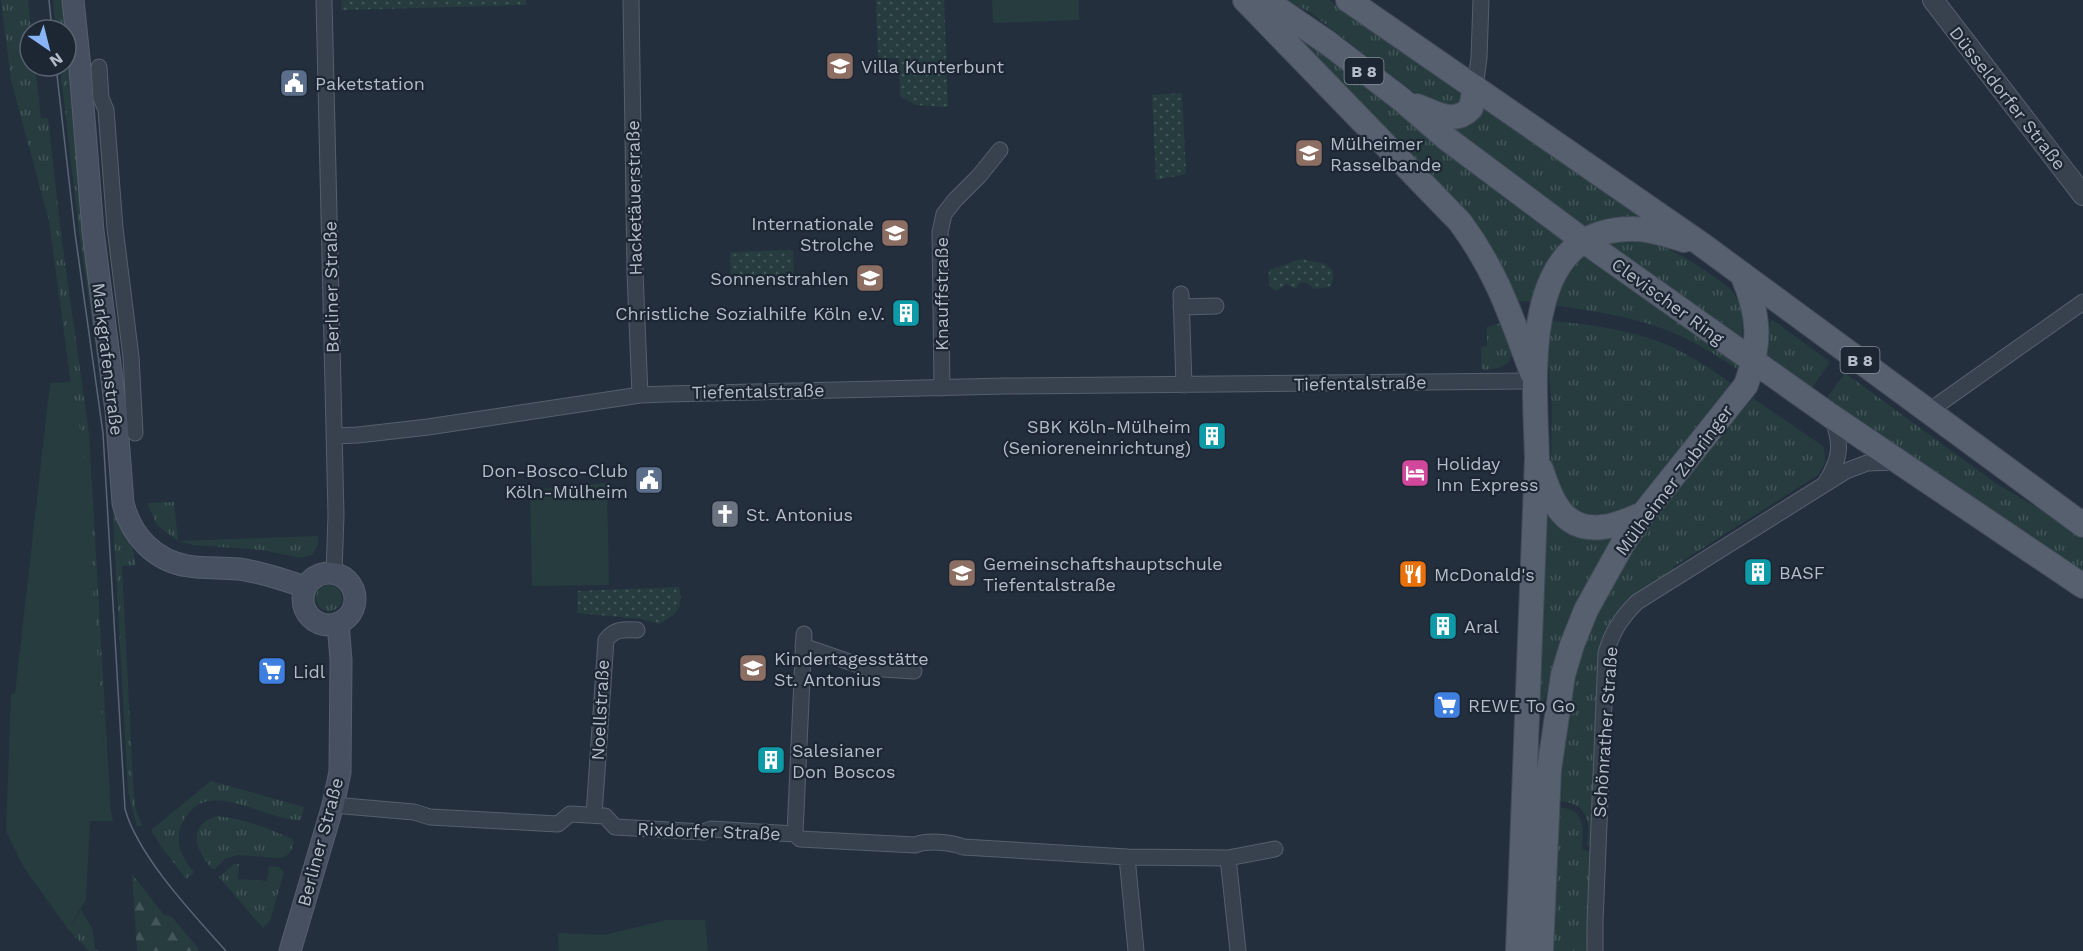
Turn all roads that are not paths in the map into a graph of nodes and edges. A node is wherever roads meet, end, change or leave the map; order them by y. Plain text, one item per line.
1 (73, 0) edge
2 (324, 0) edge
3 (631, 0) edge
4 (1245, 0) edge
5 (1265, 0) edge
6 (1348, 0) edge
7 (1481, 0) edge
8 (1933, 0) edge
9 (99, 67) dead end
10 (1475, 87) junction
11 (1401, 99) junction
12 (1000, 150) dead end
13 (2083, 195) edge
14 (1584, 241) junction
15 (1701, 244) junction
16 (1742, 274) junction
17 (2083, 302) edge
18 (1216, 306) dead end
19 (1754, 362) junction
20 (1535, 381) junction
21 (1184, 385) junction
22 (942, 388) junction
23 (640, 395) junction
24 (1929, 411) junction
25 (1831, 417) junction
26 (135, 433) dead end
27 (334, 436) junction
28 (1537, 458) junction
29 (1898, 462) junction
30 (1826, 482) junction
31 (1643, 514) junction
32 (2083, 525) edge
33 (334, 573) junction
34 (2083, 586) edge
35 (306, 587) junction
36 (338, 623) junction
37 (637, 630) dead end
38 (914, 671) dead end
39 (333, 805) junction
40 (594, 815) junction
41 (795, 834) junction
42 (1275, 849) dead end
43 (1127, 856) junction
44 (1228, 858) junction
45 (290, 951) edge
46 (1136, 951) edge
47 (1238, 951) edge
48 (1518, 951) edge
49 (1541, 951) edge
50 (1595, 951) edge

1 - 35 main road, Markgrafenstraße
2 - 27 street, Berliner Straße
3 - 23 street, Hacketäuerstraße
4 - 20 main road
5 - 11 main road, Clevischer Ring / B 8
6 - 10 main road, B 8
7 - 10 street
8 - 13 street, Düsseldorfer Straße
9 - 26 street, Markgrafenstraße
10 - 11 main road, B 8
10 - 15 main road, B 8
11 - 14 main road, Clevischer Ring / B 8
12 - 22 street, Knauffstraße
14 - 15 main road
14 - 19 main road, Clevischer Ring / B 8
14 - 20 main road
15 - 16 main road, B 8
16 - 19 main road, Mülheimer Zubringer
16 - 24 main road, B 8
17 - 24 street
18 - 21 street
19 - 25 main road, Clevischer Ring / B 8
19 - 31 main road, Mülheimer Zubringer
20 - 21 street, Tiefentalstraße
20 - 28 main road
21 - 22 street, Tiefentalstraße
22 - 23 street, Tiefentalstraße
23 - 27 street, Tiefentalstraße
24 - 32 main road, B 8
25 - 29 main road, Clevischer Ring / B 8
25 - 30 street
27 - 33 street, Berliner Straße
28 - 31 main road
28 - 48 main road
29 - 30 street, Schönrather Straße
29 - 34 main road, Clevischer Ring / B 8
30 - 50 street, Schönrather Straße
31 - 49 main road, Mülheimer Zubringer
33 - 35 main road
33 - 36 main road
35 - 36 main road
36 - 39 main road, Berliner Straße
37 - 40 street, Noellstraße
38 - 41 street
39 - 40 street
39 - 45 main road, Berliner Straße
40 - 41 street, Rixdorfer Straße
41 - 43 street, Rixdorfer Straße
42 - 44 street, Rixdorfer Straße
43 - 44 street, Rixdorfer Straße
43 - 46 street
44 - 47 street

